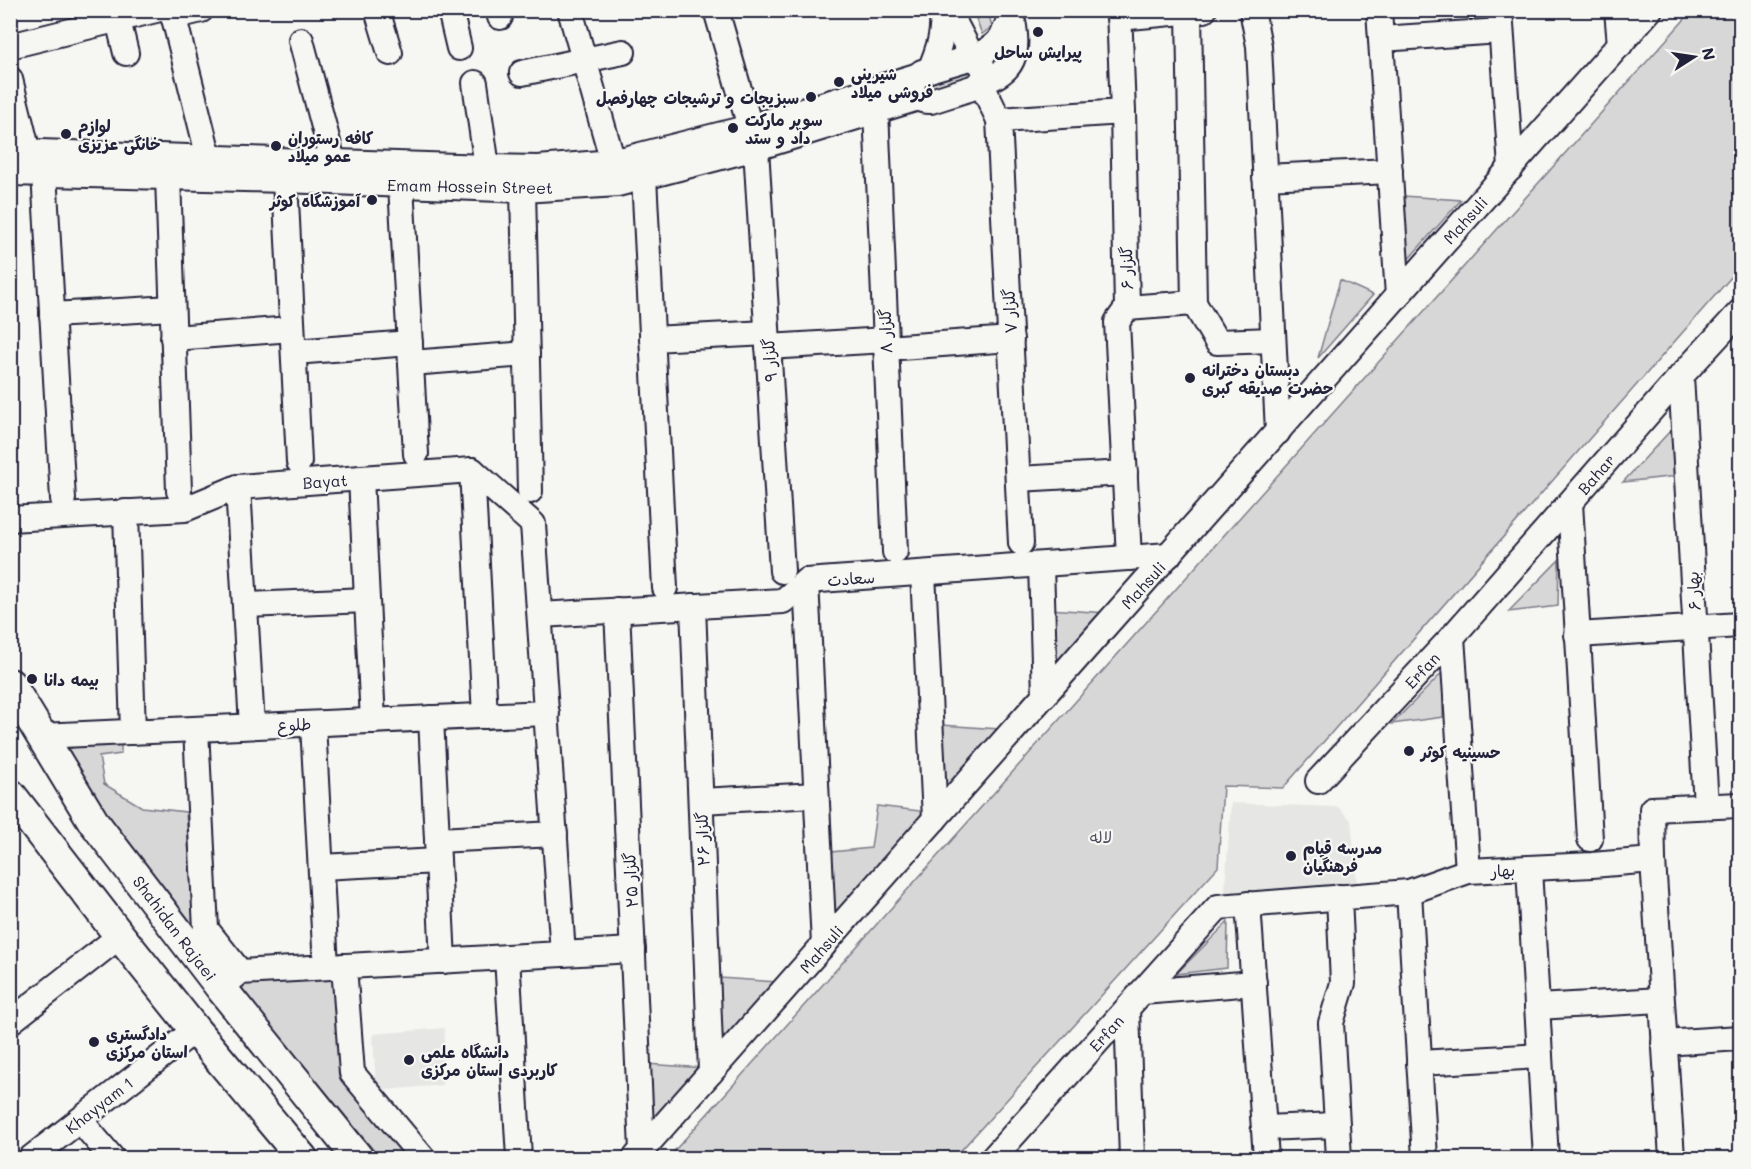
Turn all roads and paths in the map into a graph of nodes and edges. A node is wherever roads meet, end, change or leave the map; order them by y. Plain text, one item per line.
1 (201, 10) edge
2 (377, 10) edge
3 (450, 10) edge
4 (570, 10) edge
5 (716, 10) edge
6 (942, 10) edge
7 (948, 10) edge
8 (1252, 10) edge
9 (1379, 10) edge
10 (1617, 10) edge
11 (1650, 10) edge
12 (1197, 11) edge
13 (167, 13) edge
14 (1011, 13) edge
15 (1119, 14) edge
16 (118, 20) junction
17 (1500, 21) edge
18 (1381, 39) junction
19 (300, 40) dead end
20 (1620, 45) junction
21 (10, 46) edge
22 (459, 48) dead end
23 (623, 52) dead end
24 (126, 53) dead end
25 (390, 53) dead end
26 (973, 58) junction
27 (584, 59) junction
28 (522, 73) dead end
29 (10, 79) edge
30 (922, 81) junction
31 (475, 83) dead end
32 (981, 83) junction
33 (876, 110) junction
34 (1123, 112) junction
35 (999, 120) junction
36 (753, 138) junction
37 (19, 152) edge
38 (209, 158) junction
39 (333, 161) junction
40 (613, 162) junction
41 (487, 167) junction
42 (1511, 168) junction
43 (1390, 171) junction
44 (10, 173) edge
45 (44, 173) junction
46 (168, 177) junction
47 (644, 177) junction
48 (1265, 177) junction
49 (285, 180) junction
50 (401, 185) junction
51 (523, 190) junction
52 (1398, 296) junction
53 (1194, 303) junction
54 (172, 308) junction
55 (1127, 308) junction
56 (1740, 312) edge
57 (52, 315) junction
58 (173, 338) junction
59 (652, 339) junction
60 (1011, 339) junction
61 (293, 340) junction
62 (768, 340) junction
63 (1274, 340) junction
64 (886, 344) junction
65 (411, 353) junction
66 (527, 354) junction
67 (1681, 376) junction
68 (1278, 432) junction
69 (416, 454) dead end
70 (299, 462) dead end
71 (472, 470) junction
72 (1125, 473) junction
73 (361, 478) junction
74 (1018, 479) junction
75 (238, 487) junction
76 (179, 491) dead end
77 (530, 491) dead end
78 (63, 499) dead end
79 (1570, 502) junction
80 (126, 512) junction
81 (10, 519) edge
82 (1021, 543) dead end
83 (894, 552) dead end
84 (1169, 555) junction
85 (1129, 558) junction
86 (1041, 565) junction
87 (782, 571) dead end
88 (923, 573) junction
89 (806, 581) junction
90 (665, 588) dead end
91 (367, 600) junction
92 (245, 605) junction
93 (693, 606) junction
94 (617, 610) junction
95 (540, 615) junction
96 (1740, 625) edge
97 (1695, 628) junction
98 (1577, 635) junction
99 (1452, 637) junction
100 (10, 684) edge
101 (1045, 695) junction
102 (547, 713) junction
103 (485, 716) junction
104 (431, 718) junction
105 (372, 721) junction
106 (314, 724) junction
107 (252, 726) junction
108 (196, 729) junction
109 (133, 732) junction
110 (40, 736) junction
111 (1318, 781) dead end
112 (10, 794) edge
113 (816, 795) junction
114 (701, 801) junction
115 (1740, 805) edge
116 (1706, 806) junction
117 (935, 819) junction
118 (555, 834) junction
119 (1590, 839) dead end
120 (437, 850) junction
121 (1653, 860) junction
122 (321, 867) junction
123 (1529, 868) junction
124 (1468, 871) junction
125 (1408, 891) junction
126 (1339, 897) junction
127 (1248, 904) junction
128 (1218, 907) joint
129 (120, 936) junction
130 (824, 945) junction
131 (633, 950) junction
132 (563, 954) junction
133 (507, 957) junction
134 (443, 960) junction
135 (335, 967) junction
136 (231, 980) junction
137 (1254, 983) junction
138 (1661, 1000) junction
139 (1134, 1001) junction
140 (1537, 1007) junction
141 (10, 1022) edge
142 (195, 1030) junction
143 (1740, 1038) edge
144 (1664, 1043) junction
145 (1540, 1056) junction
146 (1419, 1062) junction
147 (711, 1072) junction
148 (80, 1120) junction
149 (1337, 1125) junction
150 (1264, 1128) junction
151 (1010, 1149) edge
152 (639, 1154) edge
153 (31, 1158) edge
154 (112, 1158) edge
155 (302, 1158) edge
156 (358, 1158) edge
157 (423, 1158) edge
158 (519, 1158) edge
159 (993, 1158) edge
160 (1132, 1158) edge
161 (1266, 1158) edge
162 (1339, 1158) edge
163 (1425, 1158) edge
164 (1546, 1158) edge
165 (1672, 1158) edge

1 - 13 street
2 - 25 street
3 - 22 street
4 - 27 street
5 - 36 street, گلزار ۹
6 - 30 street
7 - 26 street
8 - 48 street
9 - 18 street
10 - 20 street
11 - 20 street, Mahsuli
12 - 15 street
12 - 53 street
13 - 16 street
13 - 38 street
14 - 26 street
14 - 32 street
15 - 34 street, گلزار ۶
16 - 21 street
16 - 24 street
17 - 18 street
17 - 42 street
18 - 43 street
19 - 39 street
20 - 42 street, Mahsuli
23 - 27 street
26 - 30 street
26 - 32 street, گلزار ۷
27 - 28 street
27 - 40 street
29 - 37 street
30 - 32 street
30 - 33 street, Emam Hossein Street
30 - 36 street, Emam Hossein Street
31 - 41 street
32 - 35 street, گلزار ۷
33 - 36 street, Emam Hossein Street
33 - 64 street, گلزار ۸
34 - 35 street
34 - 55 street, گلزار ۶
35 - 60 street, گلزار ۷
36 - 40 street, Emam Hossein Street
36 - 47 street, Emam Hossein Street
36 - 62 street, گلزار ۹
37 - 38 street, Emam Hossein Street
38 - 39 street, Emam Hossein Street
39 - 41 street, Emam Hossein Street
40 - 41 street, Emam Hossein Street
42 - 52 street, Mahsuli
43 - 48 street
43 - 52 street
44 - 45 street, Emam Hossein Street
45 - 46 street, Emam Hossein Street
45 - 57 street
46 - 49 street, Emam Hossein Street
46 - 54 street
47 - 51 street, Emam Hossein Street
47 - 59 street
48 - 63 street
49 - 50 street, Emam Hossein Street
49 - 61 street
50 - 51 street, Emam Hossein Street
50 - 65 street
51 - 66 street
52 - 68 street, Mahsuli
53 - 55 street
53 - 63 street
54 - 57 street
54 - 58 street
55 - 72 street, گلزار ۶
56 - 67 street, Bahar
57 - 78 street
58 - 61 street
58 - 76 street
59 - 62 street
59 - 90 street
60 - 64 street
60 - 74 street, گلزار ۷
61 - 65 street
61 - 70 street
62 - 64 street
62 - 87 street, گلزار ۹
63 - 68 street
64 - 83 street, گلزار ۸
65 - 66 street
65 - 69 street
66 - 77 street
67 - 79 street, Bahar
67 - 97 street, بهار ۶
68 - 84 street, Mahsuli
71 - 73 street, Bayat
71 - 95 street
71 - 103 street
72 - 74 street
72 - 85 street, گلزار ۶
73 - 75 street, Bayat
73 - 91 street
74 - 82 street, گلزار ۷
75 - 80 street, Bayat
75 - 92 street
79 - 98 street
79 - 99 street, Bahar
80 - 81 street, Bayat
80 - 109 street
84 - 85 street, سعادت
84 - 101 street, Mahsuli
85 - 86 street, سعادت
86 - 88 street, سعادت
86 - 101 street
88 - 89 street, سعادت
88 - 117 street
89 - 93 street, سعادت
89 - 113 street
91 - 92 street
91 - 105 street
92 - 107 street
93 - 94 street, سعادت
93 - 114 street, گلزار ۲۶
94 - 95 street, سعادت
94 - 131 street, گلزار ۲۵
95 - 102 street
96 - 97 street
97 - 98 street
97 - 116 street, بهار ۶
98 - 119 street
99 - 111 street, Erfan
99 - 124 street
100 - 110 main road, Shahidan Rajaei
101 - 117 street, Mahsuli
102 - 103 street, طلوع
102 - 118 street
103 - 104 street, طلوع
104 - 105 street, طلوع
104 - 120 street
105 - 106 street, طلوع
106 - 107 street, طلوع
106 - 122 street
107 - 108 street, طلوع
108 - 109 street, طلوع
108 - 136 street
109 - 110 street, طلوع
110 - 136 main road, Shahidan Rajaei
112 - 129 main road
113 - 114 street
113 - 130 street
114 - 147 street, گلزار ۲۶
115 - 116 street
116 - 121 street
117 - 130 street, Mahsuli
118 - 120 street
118 - 132 street
120 - 122 street
120 - 134 street
121 - 123 street, بهار
121 - 138 street
122 - 135 street
123 - 124 street, بهار
123 - 140 street
124 - 125 street, بهار
125 - 126 street, بهار
125 - 146 street
126 - 127 street, بهار
126 - 149 street
127 - 128 street, بهار
127 - 137 street
128 - 139 street, Erfan
129 - 141 street
129 - 142 main road
130 - 147 street, Mahsuli
131 - 132 street
131 - 152 street, گلزار ۲۵
132 - 133 street
133 - 134 street
133 - 158 street
134 - 135 street
135 - 136 street
135 - 157 street
136 - 156 main road, Shahidan Rajaei
137 - 139 street
137 - 150 street
138 - 140 street
138 - 144 street
139 - 151 street, Erfan
139 - 160 street
140 - 145 street
142 - 148 street, Khayyam 1
142 - 155 main road
143 - 144 street
144 - 165 street
145 - 146 street
145 - 164 street
146 - 163 street
147 - 152 street, Mahsuli
148 - 153 street, Khayyam 1
148 - 154 street
149 - 150 street
149 - 162 street
150 - 161 street
151 - 159 street, Erfan

